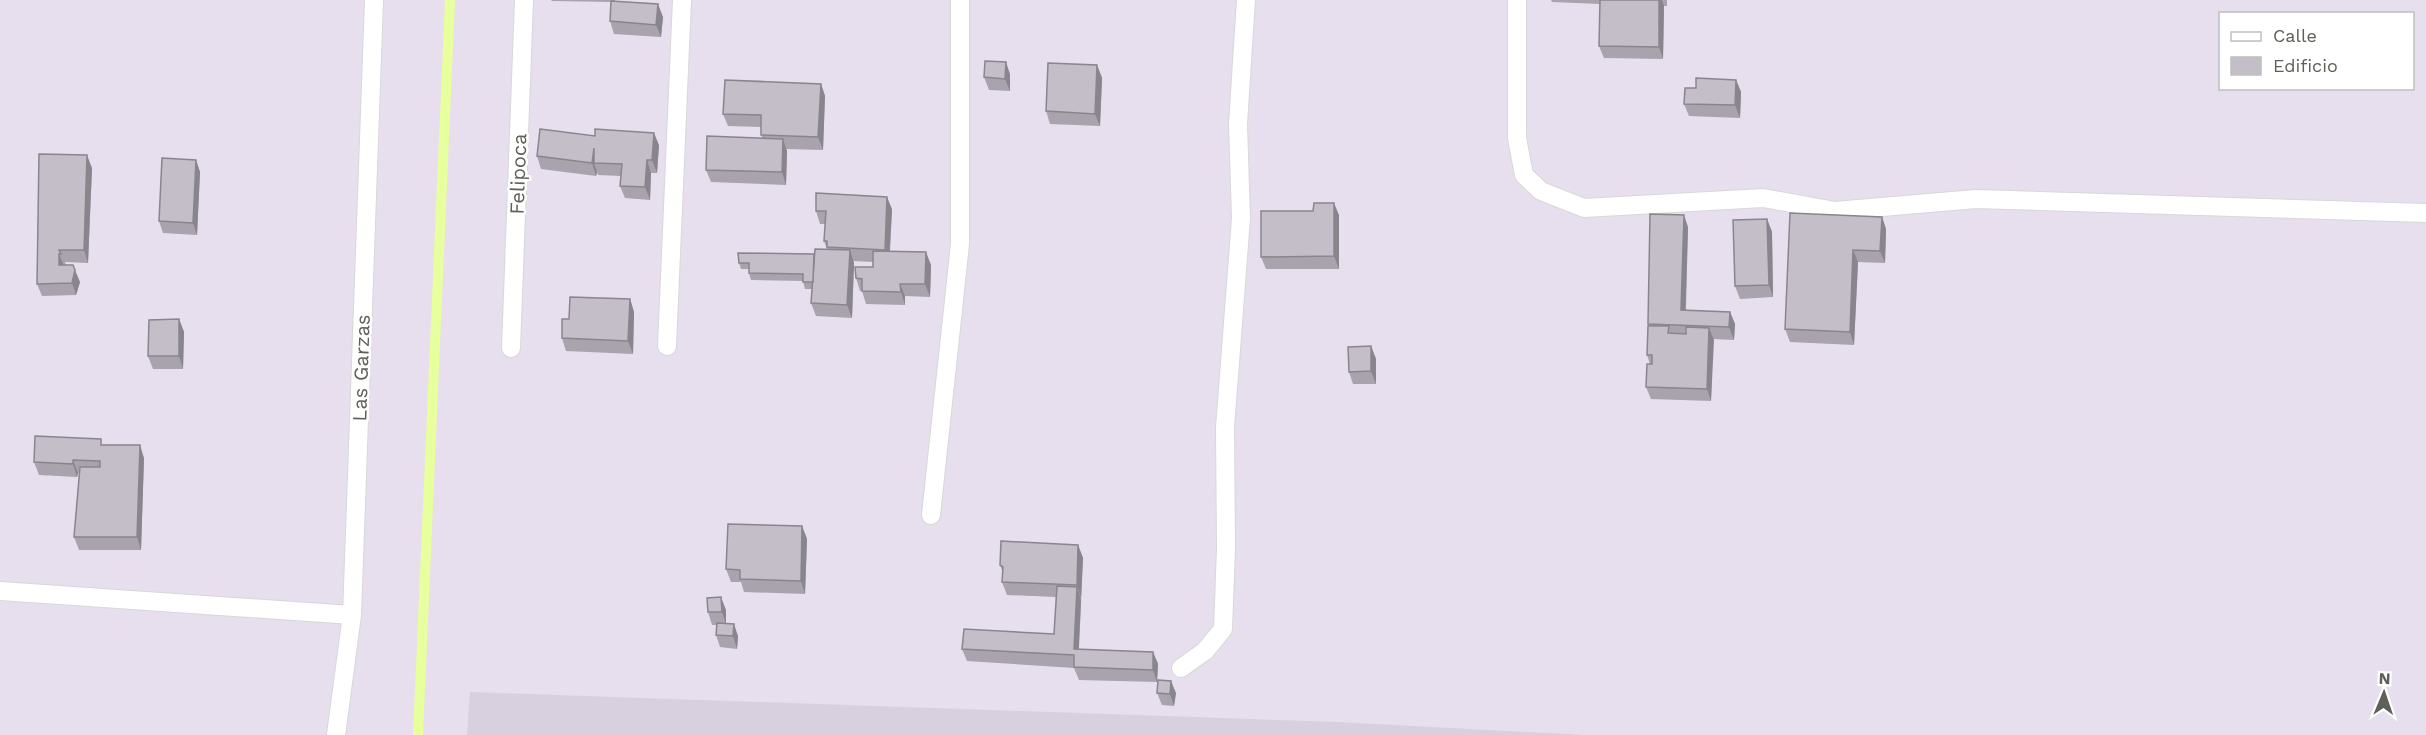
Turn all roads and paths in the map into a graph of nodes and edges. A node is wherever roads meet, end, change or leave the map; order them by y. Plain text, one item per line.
1 (374, 0) edge
2 (524, 0) edge
3 (682, 0) edge
4 (960, 0) edge
5 (1246, 0) edge
6 (1517, 0) edge
7 (2426, 213) edge
8 (667, 346) dead end
9 (511, 348) dead end
10 (931, 515) dead end
11 (0, 591) edge
12 (352, 615) junction
13 (1181, 668) dead end
14 (336, 735) edge

1 - 12 street, Las Garzas
2 - 9 street, Felipoca
3 - 8 street
4 - 10 street
5 - 13 street
6 - 7 street
11 - 12 street
12 - 14 street, Las Garzas

